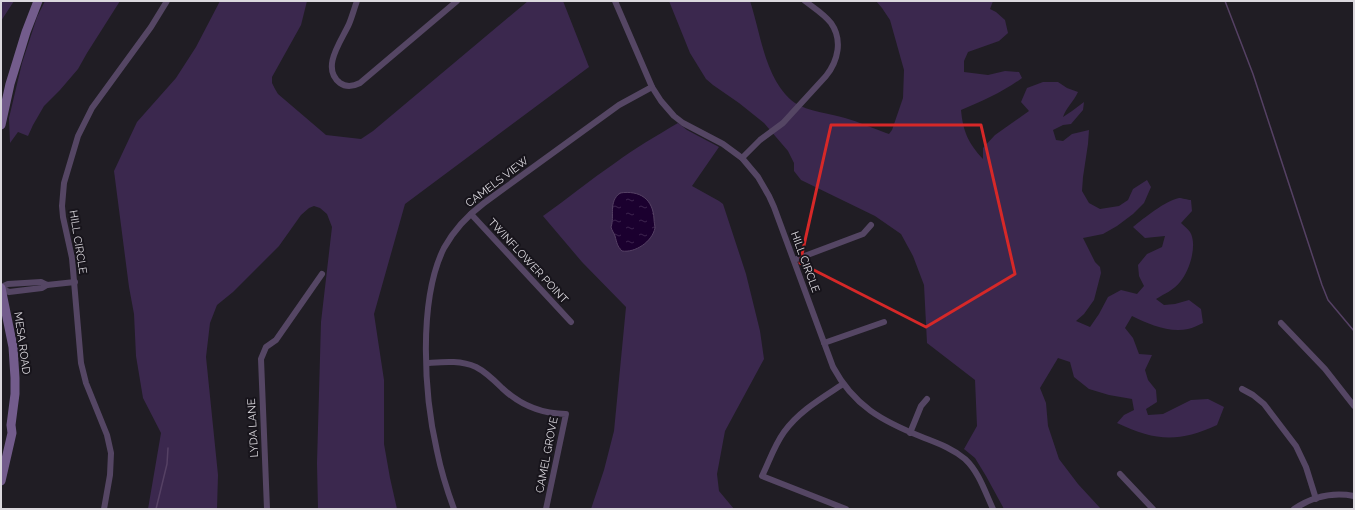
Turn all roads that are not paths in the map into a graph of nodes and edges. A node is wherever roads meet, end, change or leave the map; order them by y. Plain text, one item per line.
1 (38, 1) edge
2 (167, 1) edge
3 (357, 1) edge
4 (456, 1) edge
5 (615, 1) edge
6 (805, 1) edge
7 (652, 87) junction
8 (1, 125) edge
9 (742, 158) junction
10 (471, 214) junction
11 (871, 225) dead end
12 (794, 260) junction
13 (322, 274) dead end
14 (75, 282) junction
15 (25, 283) junction
16 (47, 285) junction
17 (1, 288) edge
18 (26, 290) junction
19 (571, 322) dead end
20 (884, 322) dead end
21 (1281, 323) dead end
22 (824, 343) junction
23 (427, 363) junction
24 (843, 384) junction
25 (1242, 389) dead end
26 (927, 399) dead end
27 (1354, 406) edge
28 (11, 425) junction
29 (910, 432) junction
30 (1, 454) edge
31 (1120, 474) dead end
32 (1, 481) edge
33 (1354, 496) edge
34 (1316, 499) junction
35 (104, 509) edge
36 (267, 509) edge
37 (454, 509) edge
38 (546, 509) edge
39 (846, 509) edge
40 (993, 509) edge
41 (1153, 509) edge
42 (1294, 509) edge

1 - 8 main road
2 - 14 street, HILL CIRCLE
3 - 4 street
5 - 7 street, HILL CIRCLE
6 - 9 street
7 - 9 street, HILL CIRCLE
7 - 10 street, CAMELS VIEW
9 - 12 street, HILL CIRCLE
10 - 19 street, TWINFLOWER POINT
10 - 23 street, CAMELS VIEW
11 - 12 street
12 - 22 street, HILL CIRCLE
13 - 36 street, LYDA LANE
14 - 16 street
14 - 35 street, HILL CIRCLE
15 - 16 street
15 - 17 street
15 - 18 street
16 - 18 street
17 - 18 street
17 - 28 main road, MESA ROAD
20 - 22 street
21 - 27 street
22 - 24 street, HILL CIRCLE
23 - 37 street, CAMELS VIEW
23 - 38 street, CAMEL GROVE
24 - 29 street, HILL CIRCLE
24 - 39 street
25 - 34 street
26 - 29 street
28 - 30 main road, MESA ROAD
28 - 32 main road, MESA ROAD
29 - 40 street, HILL CIRCLE
31 - 41 street
33 - 34 street
34 - 42 street

